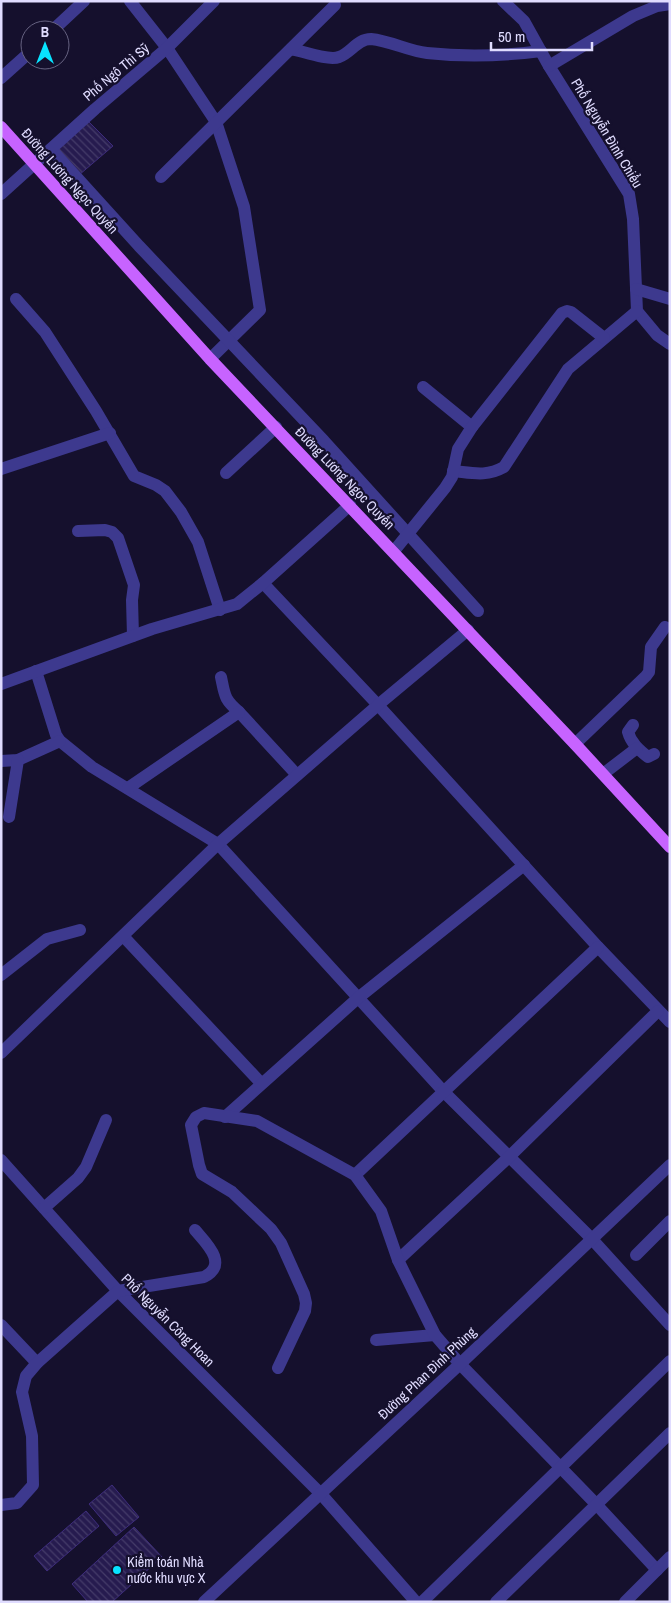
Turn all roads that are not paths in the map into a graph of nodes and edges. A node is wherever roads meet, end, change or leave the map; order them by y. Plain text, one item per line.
1 (84, 1) edge
2 (130, 1) edge
3 (214, 1) edge
4 (503, 1) edge
5 (670, 4) edge
6 (335, 5) dead end
7 (64, 20) edge
8 (167, 48) junction
9 (291, 48) junction
10 (541, 51) junction
11 (20, 61) edge
12 (549, 66) junction
13 (1, 78) edge
14 (216, 122) junction
15 (1, 127) edge
16 (50, 149) junction
17 (34, 164) junction
18 (161, 177) dead end
19 (1, 194) edge
20 (636, 289) junction
21 (16, 299) dead end
22 (670, 299) edge
23 (637, 311) junction
24 (604, 338) junction
25 (229, 341) junction
26 (670, 344) edge
27 (210, 359) junction
28 (423, 387) dead end
29 (472, 426) junction
30 (276, 427) junction
31 (110, 433) junction
32 (1, 469) edge
33 (453, 471) junction
34 (226, 473) dead end
35 (350, 505) junction
36 (78, 531) dead end
37 (408, 534) junction
38 (394, 551) junction
39 (263, 583) junction
40 (220, 610) junction
41 (478, 611) dead end
42 (665, 627) dead end
43 (468, 630) junction
44 (133, 636) junction
45 (36, 671) junction
46 (221, 677) dead end
47 (1, 684) edge
48 (378, 705) junction
49 (239, 712) junction
50 (633, 725) dead end
51 (60, 741) junction
52 (575, 744) junction
53 (637, 748) junction
54 (654, 754) dead end
55 (1, 760) edge
56 (18, 760) junction
57 (603, 774) junction
58 (297, 775) junction
59 (128, 788) junction
60 (9, 817) dead end
61 (218, 844) junction
62 (670, 847) edge
63 (524, 865) junction
64 (80, 930) dead end
65 (123, 936) junction
66 (598, 947) junction
67 (1, 975) edge
68 (358, 998) junction
69 (658, 1011) junction
70 (670, 1022) edge
71 (1, 1053) edge
72 (261, 1083) junction
73 (444, 1092) junction
74 (224, 1117) junction
75 (106, 1120) dead end
76 (509, 1157) junction
77 (1, 1160) edge
78 (670, 1165) edge
79 (355, 1175) junction
80 (44, 1208) junction
81 (670, 1220) edge
82 (195, 1230) dead end
83 (591, 1238) junction
84 (636, 1255) dead end
85 (398, 1260) junction
86 (118, 1291) junction
87 (1, 1325) edge
88 (670, 1325) edge
89 (436, 1336) junction
90 (376, 1340) dead end
91 (670, 1361) edge
92 (37, 1363) junction
93 (460, 1364) junction
94 (278, 1368) dead end
95 (670, 1433) edge
96 (560, 1466) junction
97 (321, 1494) junction
98 (596, 1504) junction
99 (1, 1505) edge
100 (670, 1557) edge
101 (657, 1570) junction
102 (204, 1602) edge
103 (416, 1602) edge
104 (422, 1602) edge
105 (496, 1602) edge
106 (625, 1602) edge

1 - 7 street
2 - 8 street
3 - 8 street, Phố Ngô Thì Sỹ
4 - 10 street, Phố Nguyễn Đình Chiểu
5 - 12 street
6 - 9 street
8 - 14 street
8 - 16 street, Phố Ngô Thì Sỹ
9 - 10 street
9 - 14 street
10 - 12 street, Phố Nguyễn Đình Chiểu
11 - 13 street
12 - 20 street, Phố Nguyễn Đình Chiểu
14 - 18 street
14 - 25 street
15 - 17 main road, Đường Lương Ngọc Quyến
16 - 17 street, Phố Ngô Thì Sỹ
16 - 25 street
17 - 19 street, Phố Ngô Thì Sỹ
17 - 27 main road, Đường Lương Ngọc Quyến
20 - 22 street
20 - 23 street, Phố Nguyễn Đình Chiểu
21 - 31 street
23 - 24 street
23 - 26 street
24 - 29 street
24 - 33 street
25 - 27 street
25 - 37 street
27 - 30 main road, Đường Lương Ngọc Quyến
28 - 29 street
29 - 33 street
30 - 34 street
30 - 35 main road, Đường Lương Ngọc Quyến
31 - 32 street
31 - 40 street
33 - 37 street
35 - 38 main road, Đường Lương Ngọc Quyến
35 - 39 street
36 - 44 street
37 - 38 street
37 - 41 street
38 - 43 main road, Đường Lương Ngọc Quyến
39 - 40 street
39 - 48 street
40 - 44 street
42 - 52 street
43 - 48 street
43 - 52 main road, Đường Lương Ngọc Quyến
44 - 45 street
45 - 47 street
45 - 51 street
46 - 49 street
48 - 58 street
48 - 63 street
49 - 58 street
49 - 59 street
50 - 53 street
51 - 56 street
51 - 59 street
52 - 57 main road, Đường Lương Ngọc Quyến
53 - 54 street
53 - 57 street
55 - 56 street
56 - 60 street
57 - 62 main road, Đường Lương Ngọc Quyến
58 - 61 street
59 - 61 street
61 - 65 street
61 - 68 street
63 - 66 street
63 - 68 street
64 - 67 street
65 - 71 street
65 - 72 street
66 - 69 street
66 - 73 street
68 - 72 street
68 - 73 street
69 - 70 street
69 - 76 street
72 - 74 street
73 - 76 street
73 - 79 street
74 - 79 street
74 - 94 street
75 - 80 street
76 - 83 street
76 - 85 street
77 - 80 street, Phố Nguyễn Công Hoan
78 - 83 street, Đường Phan Đình Phùng
79 - 85 street
80 - 86 street, Phố Nguyễn Công Hoan
81 - 84 street
82 - 86 street
83 - 88 street
83 - 93 street, Đường Phan Đình Phùng
85 - 89 street
86 - 92 street
86 - 97 street, Phố Nguyễn Công Hoan
87 - 92 street
89 - 90 street
89 - 93 street
91 - 96 street
92 - 99 street
93 - 96 street
93 - 97 street, Đường Phan Đình Phùng
95 - 98 street
96 - 98 street
96 - 104 street
97 - 102 street, Đường Phan Đình Phùng
97 - 103 street, Phố Nguyễn Công Hoan
98 - 101 street
98 - 105 street
100 - 101 street
101 - 106 street

